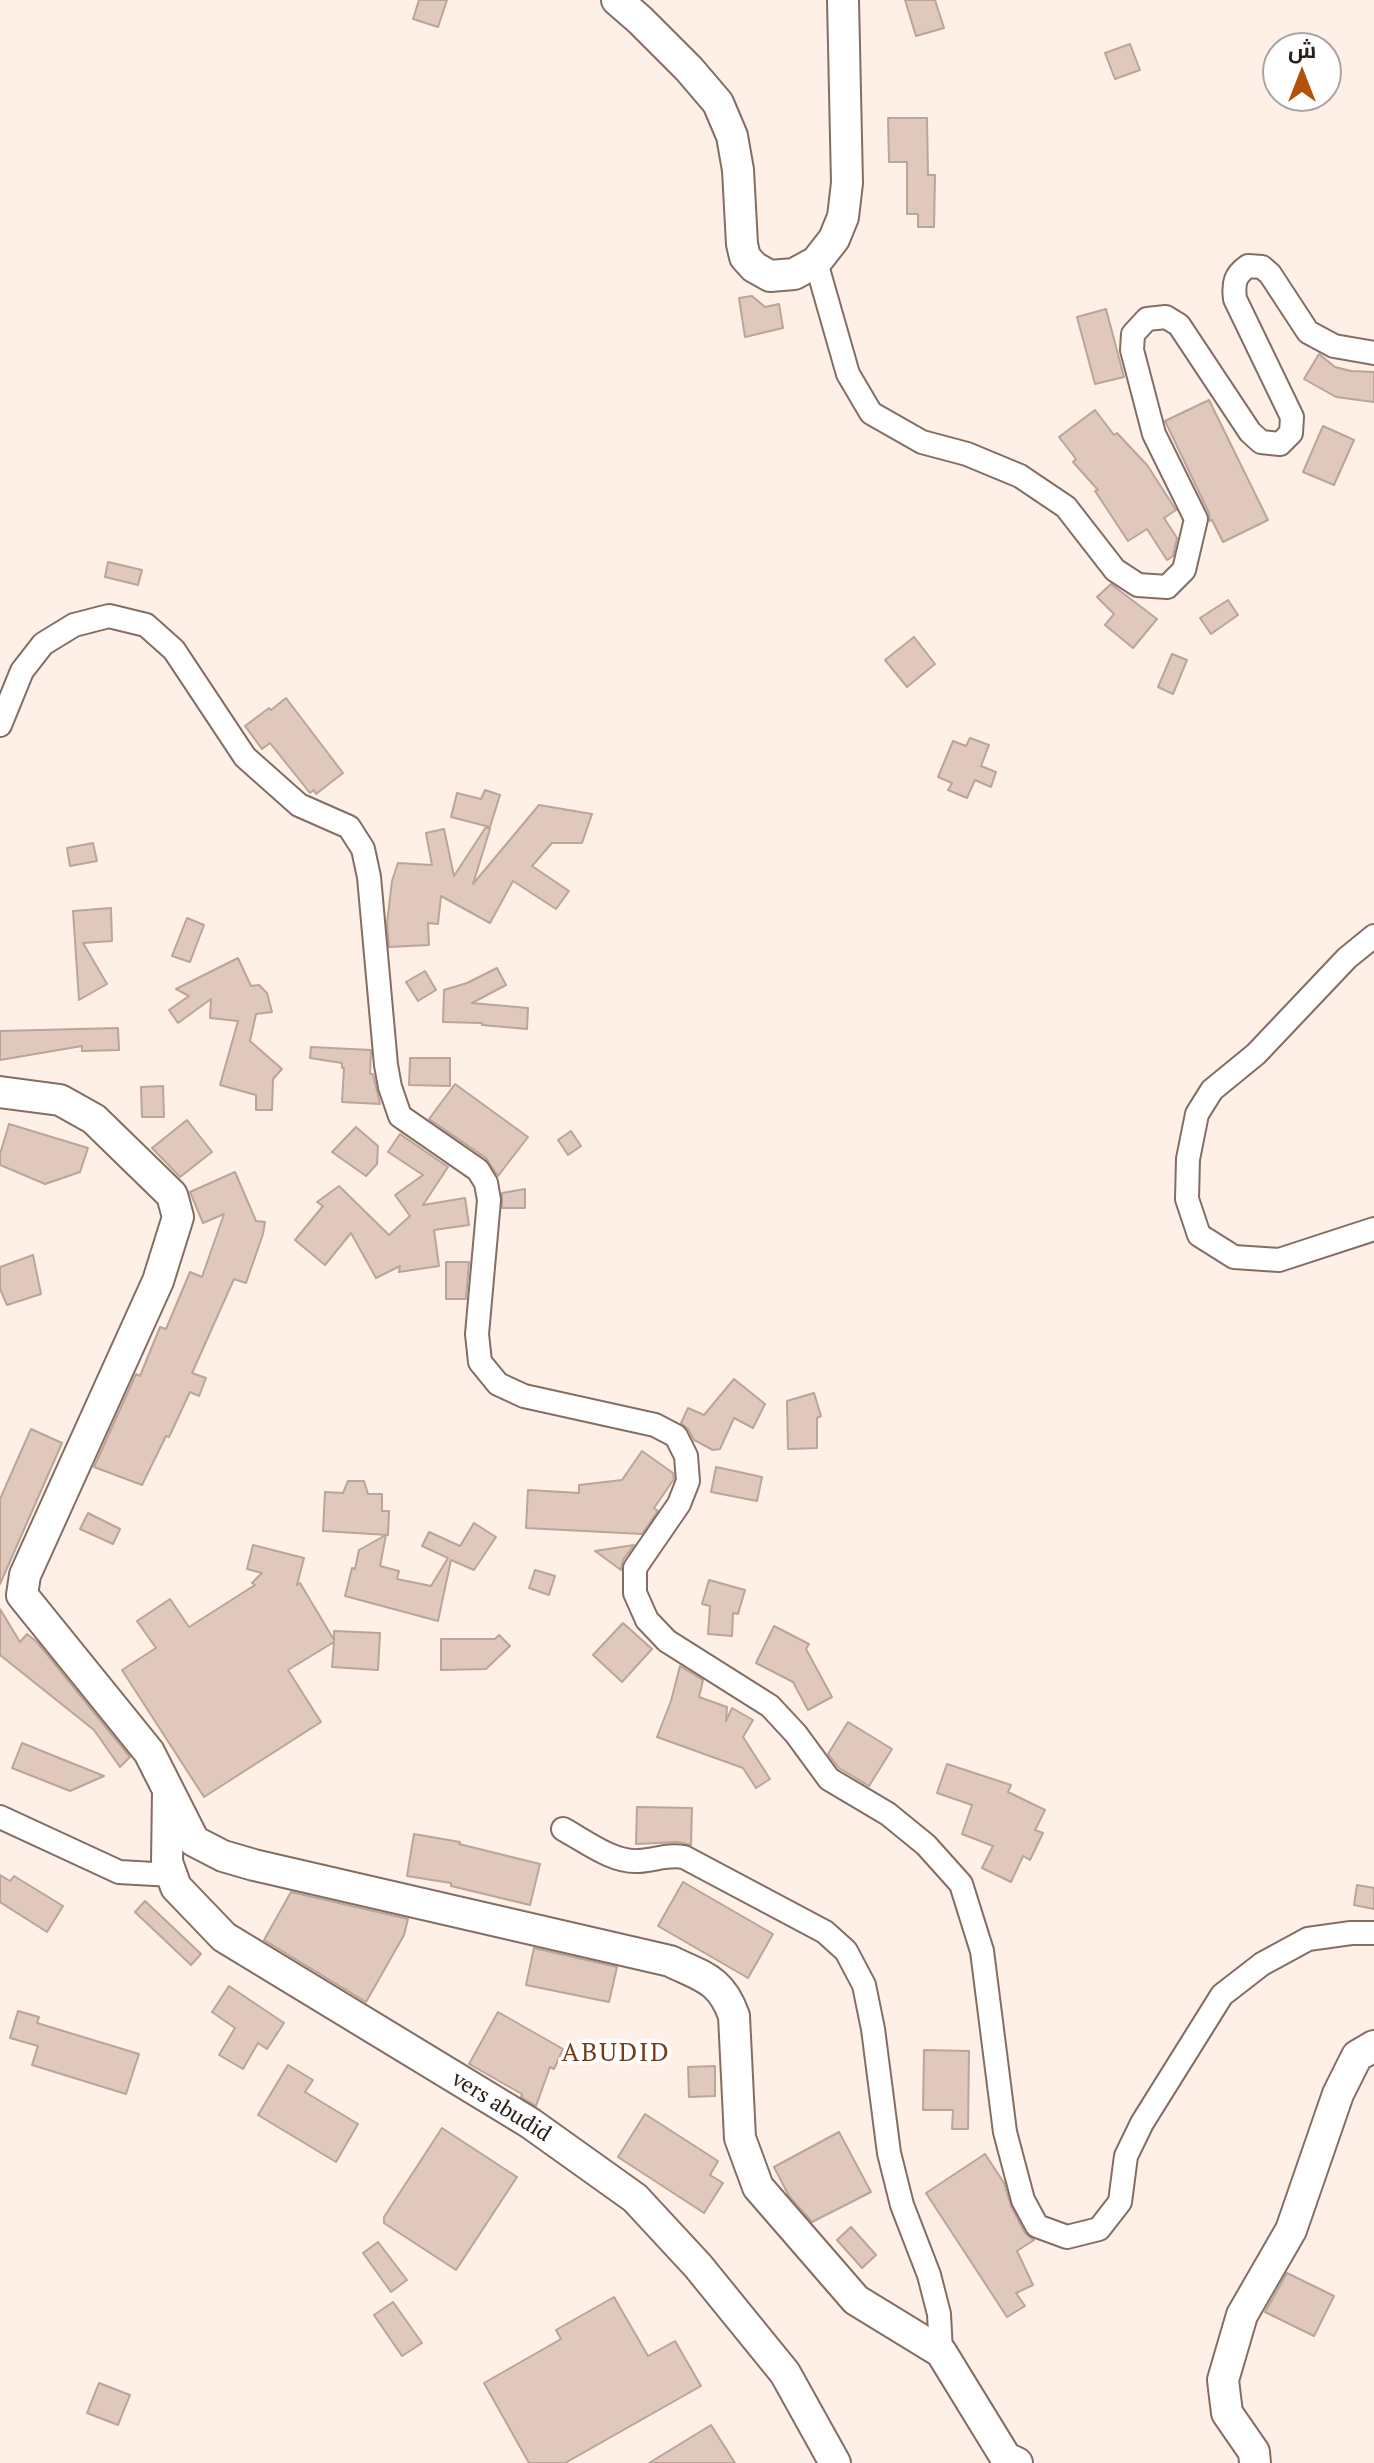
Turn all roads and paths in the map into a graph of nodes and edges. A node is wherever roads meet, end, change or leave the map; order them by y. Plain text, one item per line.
1 (617, 0) edge
2 (843, 0) edge
3 (816, 262) junction
4 (1374, 353) edge
5 (0, 725) edge
6 (1374, 936) edge
7 (0, 1092) edge
8 (1374, 1229) edge
9 (168, 1787) junction
10 (0, 1817) edge
11 (563, 1829) dead end
12 (172, 1875) junction
13 (1374, 1933) edge
14 (1374, 2046) edge
15 (941, 2352) junction
16 (835, 2463) edge
17 (1017, 2463) edge
18 (1255, 2463) edge

1 - 3 street
2 - 3 street
3 - 4 street
5 - 13 street
6 - 8 street
7 - 9 street
9 - 12 street, vers abudid
9 - 15 street
10 - 12 street
11 - 15 street
12 - 16 street, vers abudid
14 - 18 street
15 - 17 street

